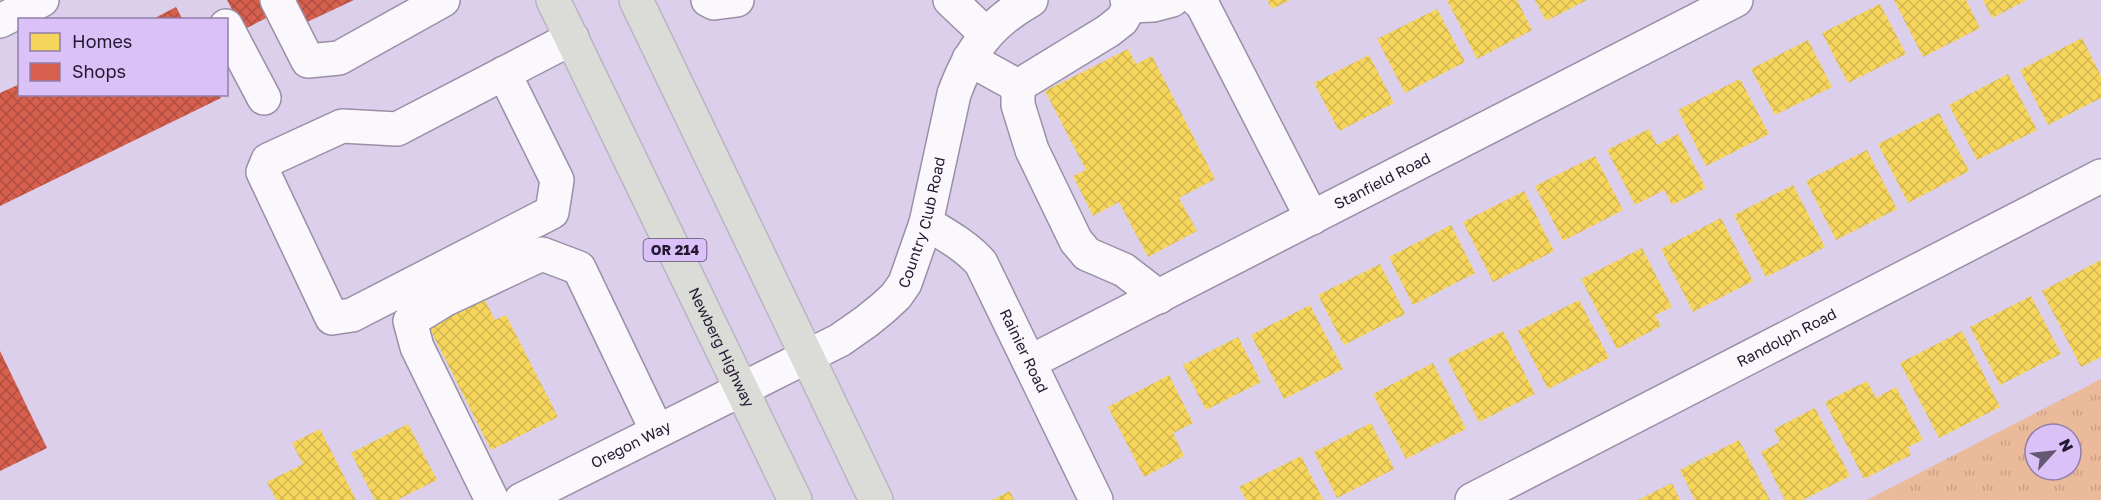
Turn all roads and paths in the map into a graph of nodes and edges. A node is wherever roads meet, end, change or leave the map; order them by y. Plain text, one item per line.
1 (42, 0) edge
2 (213, 0) edge
3 (277, 0) edge
4 (443, 0) edge
5 (554, 0) edge
6 (636, 0) edge
7 (950, 0) edge
8 (1031, 0) edge
9 (1172, 0) edge
10 (1197, 0) edge
11 (1736, 0) edge
12 (1128, 3) edge
13 (222, 18) edge
14 (0, 21) edge
15 (228, 30) edge
16 (572, 38) junction
17 (978, 46) junction
18 (504, 74) junction
19 (1018, 86) junction
20 (264, 98) dead end
21 (2101, 176) edge
22 (1312, 218) junction
23 (926, 223) junction
24 (1159, 297) junction
25 (808, 355) junction
26 (1030, 363) junction
27 (742, 388) junction
28 (657, 431) junction
29 (492, 500) edge
30 (521, 500) edge
31 (795, 500) edge
32 (876, 500) edge
33 (1096, 500) edge
34 (1472, 500) edge

1 - 14 street
2 - 13 street
3 - 4 street
5 - 16 main road, Newberg Highway / OR 214
6 - 25 main road
7 - 17 street
8 - 17 street, Country Club Road
9 - 12 street
10 - 22 street
11 - 22 street, Stanfield Road
12 - 19 street
15 - 20 street
16 - 18 street
16 - 27 main road, Newberg Highway / OR 214
17 - 19 street
17 - 23 street, Country Club Road
18 - 18 street
19 - 24 street
21 - 34 street, Randolph Road
22 - 24 street, Stanfield Road
23 - 25 street, Country Club Road
23 - 26 street, Rainier Road
24 - 26 street, Stanfield Road
25 - 27 street, Country Club Road
25 - 32 main road
26 - 33 street, Rainier Road
27 - 28 street, Oregon Way
27 - 31 main road, Newberg Highway / OR 214
28 - 29 street
28 - 30 street, Oregon Way

